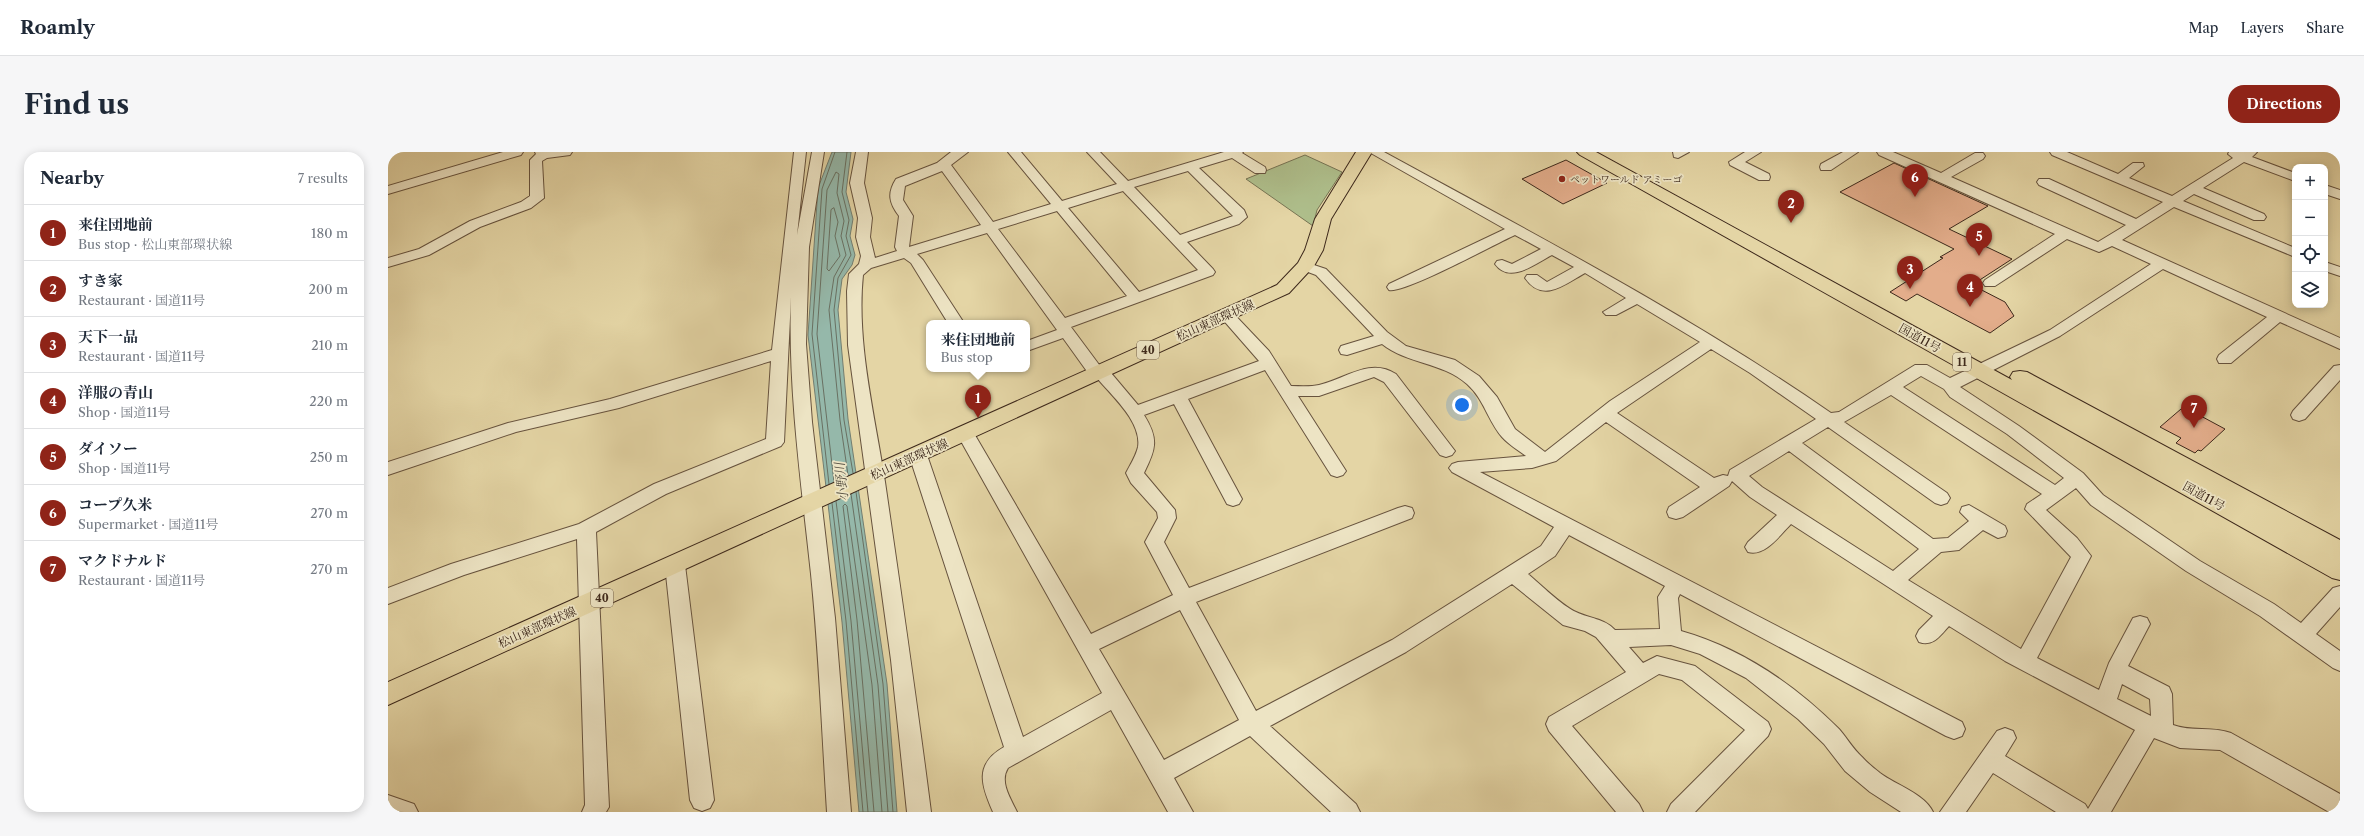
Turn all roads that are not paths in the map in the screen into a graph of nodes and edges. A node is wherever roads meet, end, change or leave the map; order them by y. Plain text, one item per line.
1 (515, 152) edge
2 (566, 152) edge
3 (800, 152) edge
4 (818, 152) edge
5 (862, 152) edge
6 (962, 152) edge
7 (1014, 152) edge
8 (1093, 152) edge
9 (1364, 152) edge
10 (1375, 152) edge
11 (1585, 152) edge
12 (1611, 152) edge
13 (1755, 152) edge
14 (1852, 152) edge
15 (1883, 152) edge
16 (2056, 152) edge
17 (2230, 152) edge
18 (543, 153) edge
19 (1235, 153) edge
20 (2099, 154) dead end
21 (2247, 155) edge
22 (1979, 156) dead end
23 (2083, 164) junction
24 (944, 165) junction
25 (1190, 166) junction
26 (2138, 166) dead end
27 (1826, 167) dead end
28 (1260, 170) dead end
29 (2059, 176) dead end
30 (2292, 176) edge
31 (1764, 177) dead end
32 (1941, 178) junction
33 (2119, 179) junction
34 (1127, 185) junction
35 (2192, 188) junction
36 (388, 190) edge
37 (2328, 190) edge
38 (2340, 195) edge
39 (2172, 201) junction
40 (1059, 206) junction
41 (2259, 217) dead end
42 (2136, 224) junction
43 (989, 227) junction
44 (1516, 229) junction
45 (2066, 233) junction
46 (1178, 240) junction
47 (2111, 240) junction
48 (1552, 249) junction
49 (906, 252) junction
50 (2292, 252) edge
51 (388, 263) edge
52 (2162, 263) junction
53 (1502, 264) dead end
54 (866, 265) junction
55 (1305, 266) junction
56 (1585, 267) junction
57 (2328, 267) edge
58 (2340, 272) edge
59 (1532, 278) dead end
60 (1990, 283) dead end
61 (1394, 287) dead end
62 (1136, 297) junction
63 (1638, 298) junction
64 (1611, 312) dead end
65 (1226, 314) junction
66 (2278, 316) junction
67 (954, 320) edge
68 (1064, 328) junction
69 (1385, 338) junction
70 (1710, 342) junction
71 (2340, 344) edge
72 (1030, 345) edge
73 (1347, 350) dead end
74 (778, 353) junction
75 (2226, 359) dead end
76 (1268, 363) junction
77 (1995, 363) junction
78 (1977, 370) junction
79 (2340, 370) edge
80 (1098, 372) junction
81 (1950, 385) junction
82 (1891, 387) junction
83 (1286, 391) junction
84 (1178, 396) junction
85 (1134, 413) junction
86 (1608, 414) junction
87 (2299, 415) dead end
88 (1829, 419) junction
89 (966, 434) junction
90 (1790, 443) junction
91 (1446, 451) dead end
92 (918, 455) junction
93 (1542, 459) junction
94 (388, 469) edge
95 (1337, 471) dead end
96 (1736, 475) junction
97 (870, 477) junction
98 (2077, 478) junction
99 (1713, 487) junction
100 (2056, 494) junction
101 (1941, 498) dead end
102 (1233, 499) dead end
103 (814, 502) junction
104 (1676, 512) dead end
105 (1406, 513) dead end
106 (1790, 514) junction
107 (1566, 525) junction
108 (586, 530) junction
109 (1998, 532) dead end
110 (1755, 547) dead end
111 (1932, 548) junction
112 (2340, 551) edge
113 (675, 565) junction
114 (2340, 571) edge
115 (1513, 573) junction
116 (1894, 581) junction
117 (1677, 583) junction
118 (2340, 594) edge
119 (388, 596) edge
120 (1183, 599) junction
121 (590, 603) junction
122 (1948, 615) junction
123 (2140, 624) dead end
124 (2302, 635) junction
125 (1926, 636) dead end
126 (1671, 637) junction
127 (1609, 639) junction
128 (1086, 646) junction
129 (2024, 661) junction
130 (2340, 662) edge
131 (2116, 670) junction
132 (1641, 674) junction
133 (388, 694) edge
134 (1115, 697) junction
135 (2105, 703) junction
136 (1252, 724) junction
137 (1954, 729) dead end
138 (2156, 729) junction
139 (2005, 738) dead end
140 (1017, 751) junction
141 (1990, 759) junction
142 (1159, 774) junction
143 (702, 800) dead end
144 (388, 806) edge
145 (2340, 806) edge
146 (406, 812) edge
147 (594, 812) edge
148 (839, 812) edge
149 (919, 812) edge
150 (1005, 812) edge
151 (1181, 812) edge
152 (1348, 812) edge
153 (1631, 812) edge
154 (1679, 812) edge
155 (1921, 812) edge
156 (1952, 812) edge
157 (2077, 812) edge
158 (2098, 812) edge

1 - 36 street
2 - 18 street
3 - 74 street
4 - 103 street
5 - 54 street
6 - 24 street
7 - 40 street
8 - 34 street
9 - 55 main road, 松山東部環状線 / 40
10 - 44 street
11 - 78 main road, 国道11号 / 11
12 - 77 main road, 国道11号 / 11
13 - 31 street
14 - 27 street
15 - 32 street
16 - 23 street
17 - 21 street
18 - 51 street
19 - 25 street
19 - 28 street
20 - 23 street
21 - 30 street
21 - 35 street
22 - 32 street
23 - 33 street
24 - 43 street
24 - 49 street
25 - 34 street
25 - 46 street
26 - 33 street
29 - 42 street
32 - 45 street
33 - 39 street
34 - 40 street
34 - 46 street
35 - 39 street
35 - 41 street
37 - 38 street
39 - 42 street
39 - 50 street
40 - 43 street
40 - 62 street
42 - 47 street
43 - 49 street
43 - 68 street
44 - 48 street
44 - 61 street
45 - 47 street
45 - 60 street
46 - 62 street
47 - 52 street
48 - 53 street
48 - 56 street
49 - 54 street
49 - 67 street
52 - 66 street
52 - 77 street
54 - 97 street
55 - 65 main road, 松山東部環状線 / 40
55 - 69 street
56 - 59 street
56 - 63 street
57 - 58 street
62 - 68 street
63 - 64 street
63 - 70 street
65 - 76 street
65 - 80 main road, 松山東部環状線 / 40
66 - 71 street
66 - 75 street
68 - 72 street
68 - 80 street
69 - 73 street
69 - 93 street
70 - 86 street
70 - 88 street
74 - 94 street
74 - 108 street
76 - 83 street
76 - 84 street
77 - 78 street
77 - 112 main road, 国道11号 / 11
78 - 81 street
78 - 114 main road, 国道11号 / 11
79 - 87 street
80 - 85 street
80 - 89 main road, 松山東部環状線 / 40
81 - 82 street
81 - 98 street
82 - 88 street
82 - 100 street
83 - 91 street
83 - 95 street
84 - 85 street
84 - 102 street
85 - 120 street
86 - 93 street
86 - 99 street
88 - 90 street
88 - 101 street
89 - 92 main road, 松山東部環状線 / 40
89 - 128 street
90 - 96 street
90 - 111 street
92 - 97 main road, 松山東部環状線 / 40
92 - 140 street
93 - 107 street
96 - 99 street
96 - 106 street
97 - 103 main road, 松山東部環状線 / 40
97 - 149 street
98 - 100 street
98 - 124 street
99 - 104 street
100 - 129 street
103 - 113 main road, 松山東部環状線 / 40
103 - 148 street
105 - 120 street
106 - 110 street
106 - 116 street
107 - 115 street
107 - 117 street
108 - 119 street
108 - 121 street
109 - 111 street
111 - 116 street
113 - 121 main road, 松山東部環状線 / 40
113 - 143 street
115 - 127 street
115 - 136 street
116 - 122 street
117 - 126 street
117 - 137 street
118 - 124 street
120 - 128 street
120 - 136 street
121 - 133 main road, 松山東部環状線 / 40
121 - 147 street
122 - 125 street
122 - 129 street
123 - 131 street
124 - 130 street
126 - 127 street
126 - 155 street
127 - 132 street
128 - 134 street
129 - 135 street
131 - 135 street
131 - 138 street
132 - 153 street
132 - 154 street
134 - 140 street
134 - 142 street
135 - 138 street
136 - 142 street
136 - 152 street
138 - 145 street
138 - 158 street
139 - 141 street
140 - 150 street
141 - 156 street
141 - 157 street
142 - 151 street
144 - 146 street

